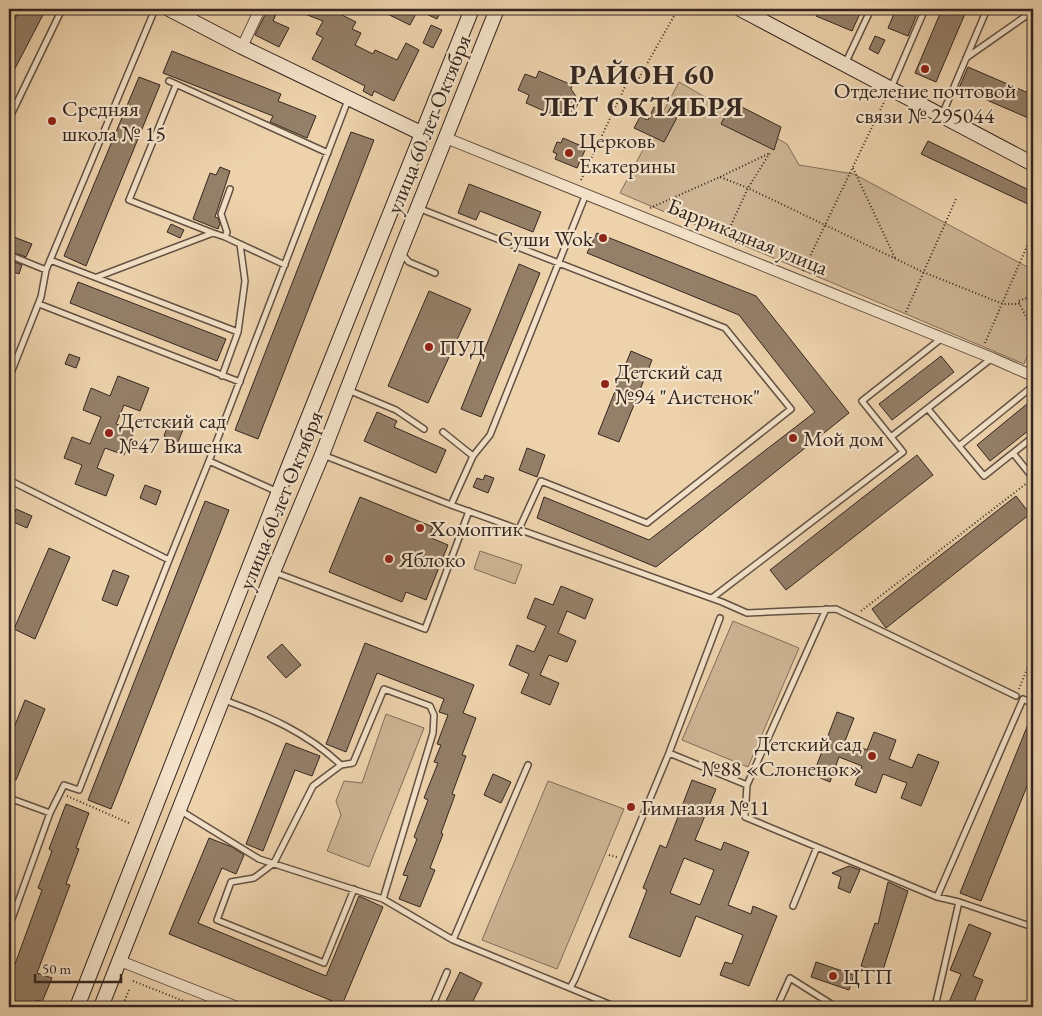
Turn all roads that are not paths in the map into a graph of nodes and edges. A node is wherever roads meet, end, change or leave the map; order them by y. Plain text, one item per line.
1 (62, 9) edge
2 (155, 9) edge
3 (169, 9) edge
4 (260, 9) edge
5 (472, 9) edge
6 (497, 9) edge
7 (740, 9) edge
8 (871, 9) edge
9 (925, 9) edge
10 (987, 9) edge
11 (1033, 11) edge
12 (764, 14) edge
13 (242, 47) junction
14 (965, 60) junction
15 (845, 64) junction
16 (169, 82) dead end
17 (176, 85) junction
18 (891, 88) junction
19 (349, 99) junction
20 (942, 115) junction
21 (9, 119) edge
22 (423, 134) junction
23 (446, 138) junction
24 (328, 153) junction
25 (1033, 164) edge
26 (230, 189) dead end
27 (586, 194) junction
28 (418, 208) junction
29 (213, 233) junction
30 (225, 237) junction
31 (240, 244) junction
32 (9, 255) edge
33 (402, 259) junction
34 (50, 260) junction
35 (559, 263) junction
36 (285, 265) junction
37 (46, 270) junction
38 (434, 273) dead end
39 (96, 278) junction
40 (39, 304) junction
41 (238, 332) junction
42 (942, 338) junction
43 (992, 358) junction
44 (222, 376) junction
45 (1033, 376) edge
46 (9, 378) edge
47 (240, 382) junction
48 (1033, 386) edge
49 (348, 390) junction
50 (928, 409) junction
51 (424, 429) dead end
52 (443, 432) dead end
53 (1033, 437) edge
54 (892, 438) junction
55 (959, 446) junction
56 (1013, 453) junction
57 (322, 455) junction
58 (473, 456) junction
59 (209, 461) junction
60 (1033, 478) edge
61 (9, 480) edge
62 (279, 492) junction
63 (451, 505) junction
64 (468, 511) junction
65 (519, 529) junction
66 (169, 560) junction
67 (273, 572) junction
68 (712, 598) junction
69 (826, 609) junction
70 (720, 618) dead end
71 (1016, 696) road end
72 (223, 700) junction
73 (1033, 704) edge
74 (669, 753) junction
75 (176, 755) junction
76 (197, 764) junction
77 (341, 764) junction
78 (528, 765) dead end
79 (747, 785) junction
80 (9, 798) edge
81 (179, 810) junction
82 (50, 812) junction
83 (817, 847) junction
84 (274, 863) junction
85 (354, 890) junction
86 (936, 896) junction
87 (383, 899) junction
88 (959, 902) junction
89 (793, 906) dead end
90 (9, 927) edge
91 (1033, 927) edge
92 (453, 940) junction
93 (120, 961) junction
94 (447, 972) dead end
95 (570, 988) junction
96 (77, 1007) edge
97 (101, 1007) edge
98 (237, 1007) edge
99 (432, 1007) edge
100 (616, 1007) edge
101 (777, 1007) edge
102 (836, 1007) edge
103 (935, 1007) edge

1 - 21 lane
2 - 34 lane
3 - 13 main road
4 - 13 street
5 - 22 main road, улица 60 лет Октября
6 - 23 main road, улица 60 лет Октября
7 - 12 main road
8 - 15 lane
9 - 18 lane
10 - 14 lane
11 - 14 lane
12 - 15 main road
13 - 19 main road
14 - 20 lane
15 - 18 main road
16 - 17 lane
17 - 24 lane
17 - 29 lane
18 - 20 main road
19 - 22 main road
19 - 24 lane
20 - 25 main road
22 - 62 main road, улица 60 лет Октября
23 - 27 street, Баррикадная улица
23 - 28 main road, улица 60 лет Октября
24 - 36 lane
26 - 30 lane
27 - 35 lane
27 - 42 street, Баррикадная улица
28 - 33 main road, улица 60 лет Октября
28 - 35 lane
29 - 30 lane
29 - 39 lane
30 - 31 lane
31 - 36 lane
31 - 41 lane
32 - 37 lane
33 - 38 lane
33 - 49 main road, улица 60 лет Октября
34 - 37 lane
34 - 39 lane
35 - 58 lane
35 - 65 lane
36 - 47 lane
37 - 40 lane
39 - 41 lane
40 - 44 lane
40 - 46 lane
41 - 44 lane
42 - 43 street, Баррикадная улица
42 - 54 lane
43 - 45 street, Баррикадная улица
43 - 50 lane
44 - 47 lane
47 - 59 lane
48 - 55 lane
49 - 51 lane
49 - 57 main road, улица 60 лет Октября
50 - 54 lane
50 - 55 lane
52 - 58 lane
53 - 56 lane
54 - 68 lane
55 - 56 lane
56 - 60 lane
57 - 63 lane
57 - 67 main road, улица 60 лет Октября
58 - 63 lane
59 - 62 lane
59 - 66 lane
61 - 66 lane
62 - 75 main road, улица 60 лет Октября
63 - 64 lane
64 - 65 lane
64 - 67 lane
65 - 68 lane
66 - 82 lane
67 - 72 main road, улица 60 лет Октября
68 - 69 lane
69 - 71 lane
69 - 79 lane
70 - 74 lane
72 - 76 main road, улица 60 лет Октября
72 - 77 lane
73 - 86 lane
74 - 79 lane
74 - 95 lane
75 - 76 main road
75 - 96 main road, улица 60 лет Октября
76 - 81 main road, улица 60 лет Октября
77 - 84 lane
77 - 87 lane
78 - 92 lane
79 - 83 lane
80 - 82 lane
81 - 84 lane
81 - 93 main road, улица 60 лет Октября
82 - 90 lane
83 - 86 lane
83 - 89 lane
84 - 85 lane
84 - 85 lane
85 - 87 lane
86 - 88 lane
87 - 92 lane
88 - 91 lane
88 - 103 lane
92 - 95 lane
93 - 97 main road, улица 60 лет Октября
93 - 98 street
94 - 99 lane
95 - 100 lane
101 - 102 lane

